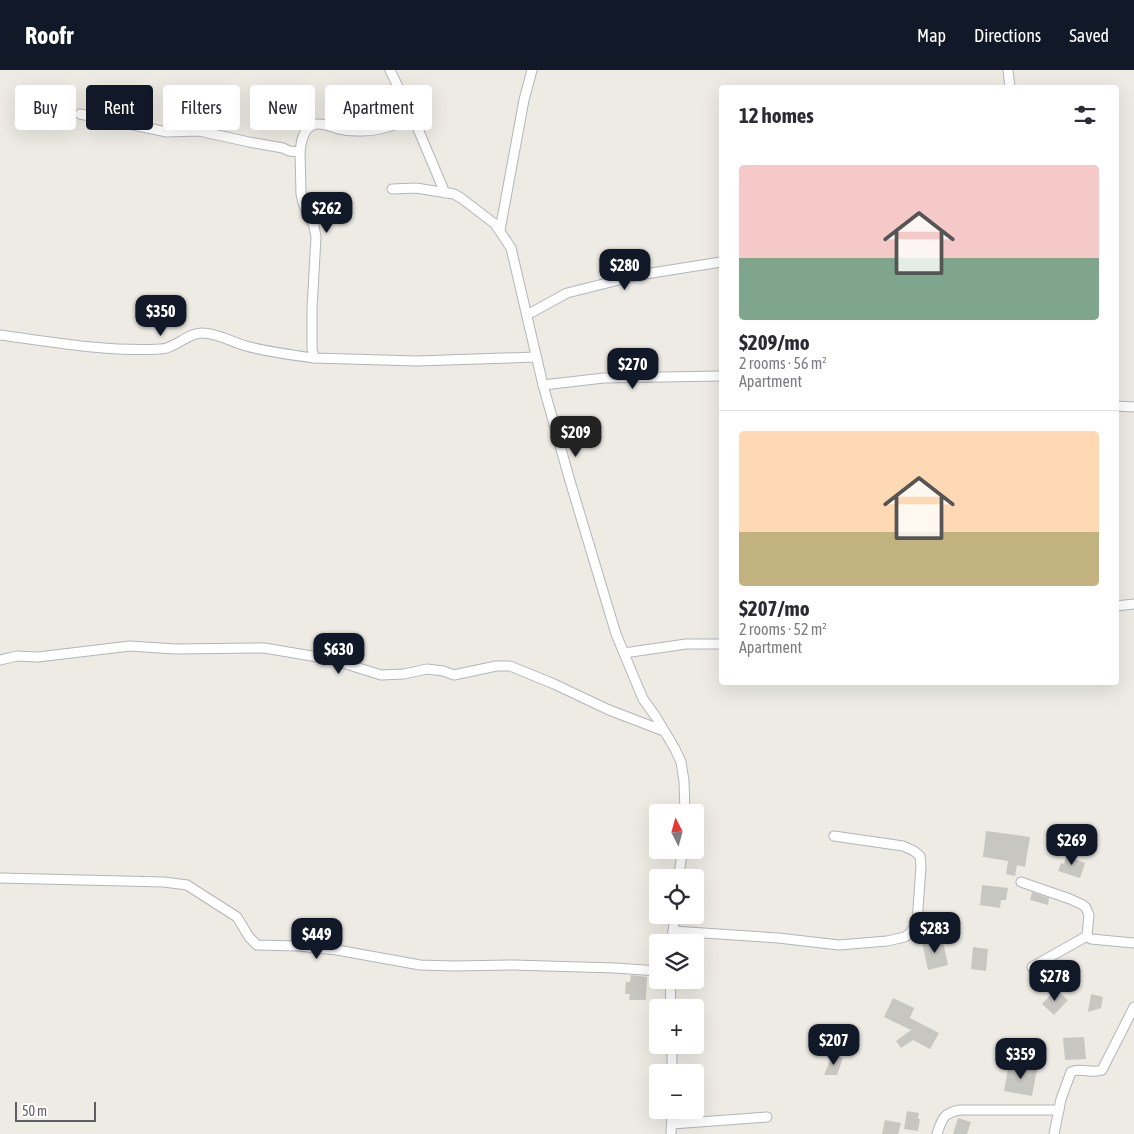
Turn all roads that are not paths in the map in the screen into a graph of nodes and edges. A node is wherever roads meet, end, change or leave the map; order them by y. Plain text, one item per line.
1 (390, 70) edge
2 (532, 70) edge
3 (1008, 70) edge
4 (397, 85) edge
5 (1010, 85) edge
6 (80, 114) dead end
7 (325, 125) edge
8 (342, 130) edge
9 (372, 130) edge
10 (418, 130) edge
11 (300, 152) junction
12 (392, 189) dead end
13 (445, 193) junction
14 (500, 230) junction
15 (719, 262) edge
16 (527, 315) junction
17 (0, 335) edge
18 (536, 357) junction
19 (314, 358) junction
20 (719, 376) edge
21 (543, 385) junction
22 (1119, 406) edge
23 (1134, 407) edge
24 (1134, 604) edge
25 (1119, 606) edge
26 (719, 644) edge
27 (624, 653) junction
28 (0, 660) edge
29 (664, 731) junction
30 (685, 804) edge
31 (834, 836) dead end
32 (0, 878) edge
33 (1021, 882) dead end
34 (673, 924) edge
35 (673, 931) junction
36 (673, 934) edge
37 (1087, 936) junction
38 (1134, 943) edge
39 (1032, 967) dead end
40 (649, 970) edge
41 (1134, 1007) edge
42 (1059, 1110) junction
43 (767, 1118) dead end
44 (672, 1119) edge
45 (672, 1124) junction
46 (671, 1134) edge
47 (937, 1134) edge
48 (1054, 1134) edge

1 - 4 street
2 - 14 street
3 - 5 street
6 - 11 street
7 - 11 street
8 - 9 street
10 - 13 street
11 - 19 street
12 - 13 street
13 - 14 street
14 - 16 street
15 - 16 street
16 - 18 street
17 - 19 street
18 - 19 street
18 - 21 street
20 - 21 street
21 - 27 street
22 - 23 street
24 - 25 street
26 - 27 street
27 - 29 street
28 - 29 street
29 - 30 street
31 - 35 street
32 - 40 street
33 - 37 street
34 - 35 street
35 - 36 street
37 - 38 street
37 - 39 street
41 - 42 street
42 - 47 street
42 - 48 street
43 - 45 street
44 - 45 street
45 - 46 street

